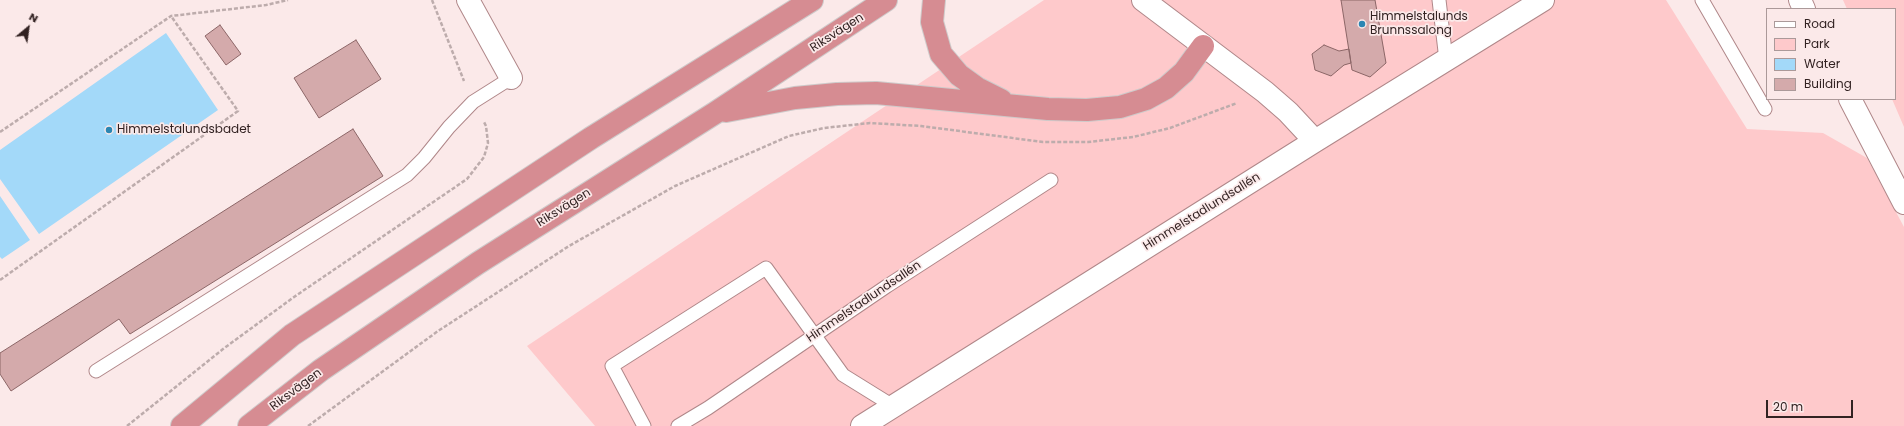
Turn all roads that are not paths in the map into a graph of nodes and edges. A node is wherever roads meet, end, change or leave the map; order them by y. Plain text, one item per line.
1 (468, 0) edge
2 (812, 0) edge
3 (886, 0) edge
4 (934, 0) edge
5 (1144, 0) edge
6 (1439, 0) edge
7 (1543, 0) edge
8 (1702, 0) edge
9 (1203, 46) junction
10 (1446, 60) junction
11 (511, 78) joint
12 (1851, 100) edge
13 (1009, 105) junction
14 (1765, 110) dead end
15 (714, 113) junction
16 (1315, 141) junction
17 (1051, 180) dead end
18 (1904, 203) edge
19 (814, 336) junction
20 (96, 371) dead end
21 (893, 406) junction
22 (182, 426) edge
23 (249, 426) edge
24 (644, 426) edge
25 (678, 426) edge
26 (862, 426) edge

1 - 11 street
2 - 22 highway
3 - 15 highway, Riksvägen
4 - 13 highway
5 - 9 street
6 - 10 lane
7 - 10 street, Himmelstadlundsallén
8 - 14 lane
9 - 13 highway
9 - 16 street
10 - 16 street, Himmelstadlundsallén
11 - 20 lane
12 - 18 street
13 - 15 highway
15 - 23 highway, Riksvägen
16 - 21 street, Himmelstadlundsallén
17 - 19 lane, Himmelstadlundsallén
19 - 21 lane
19 - 24 lane
19 - 25 lane, Himmelstadlundsallén
21 - 26 street, Himmelstadlundsallén

